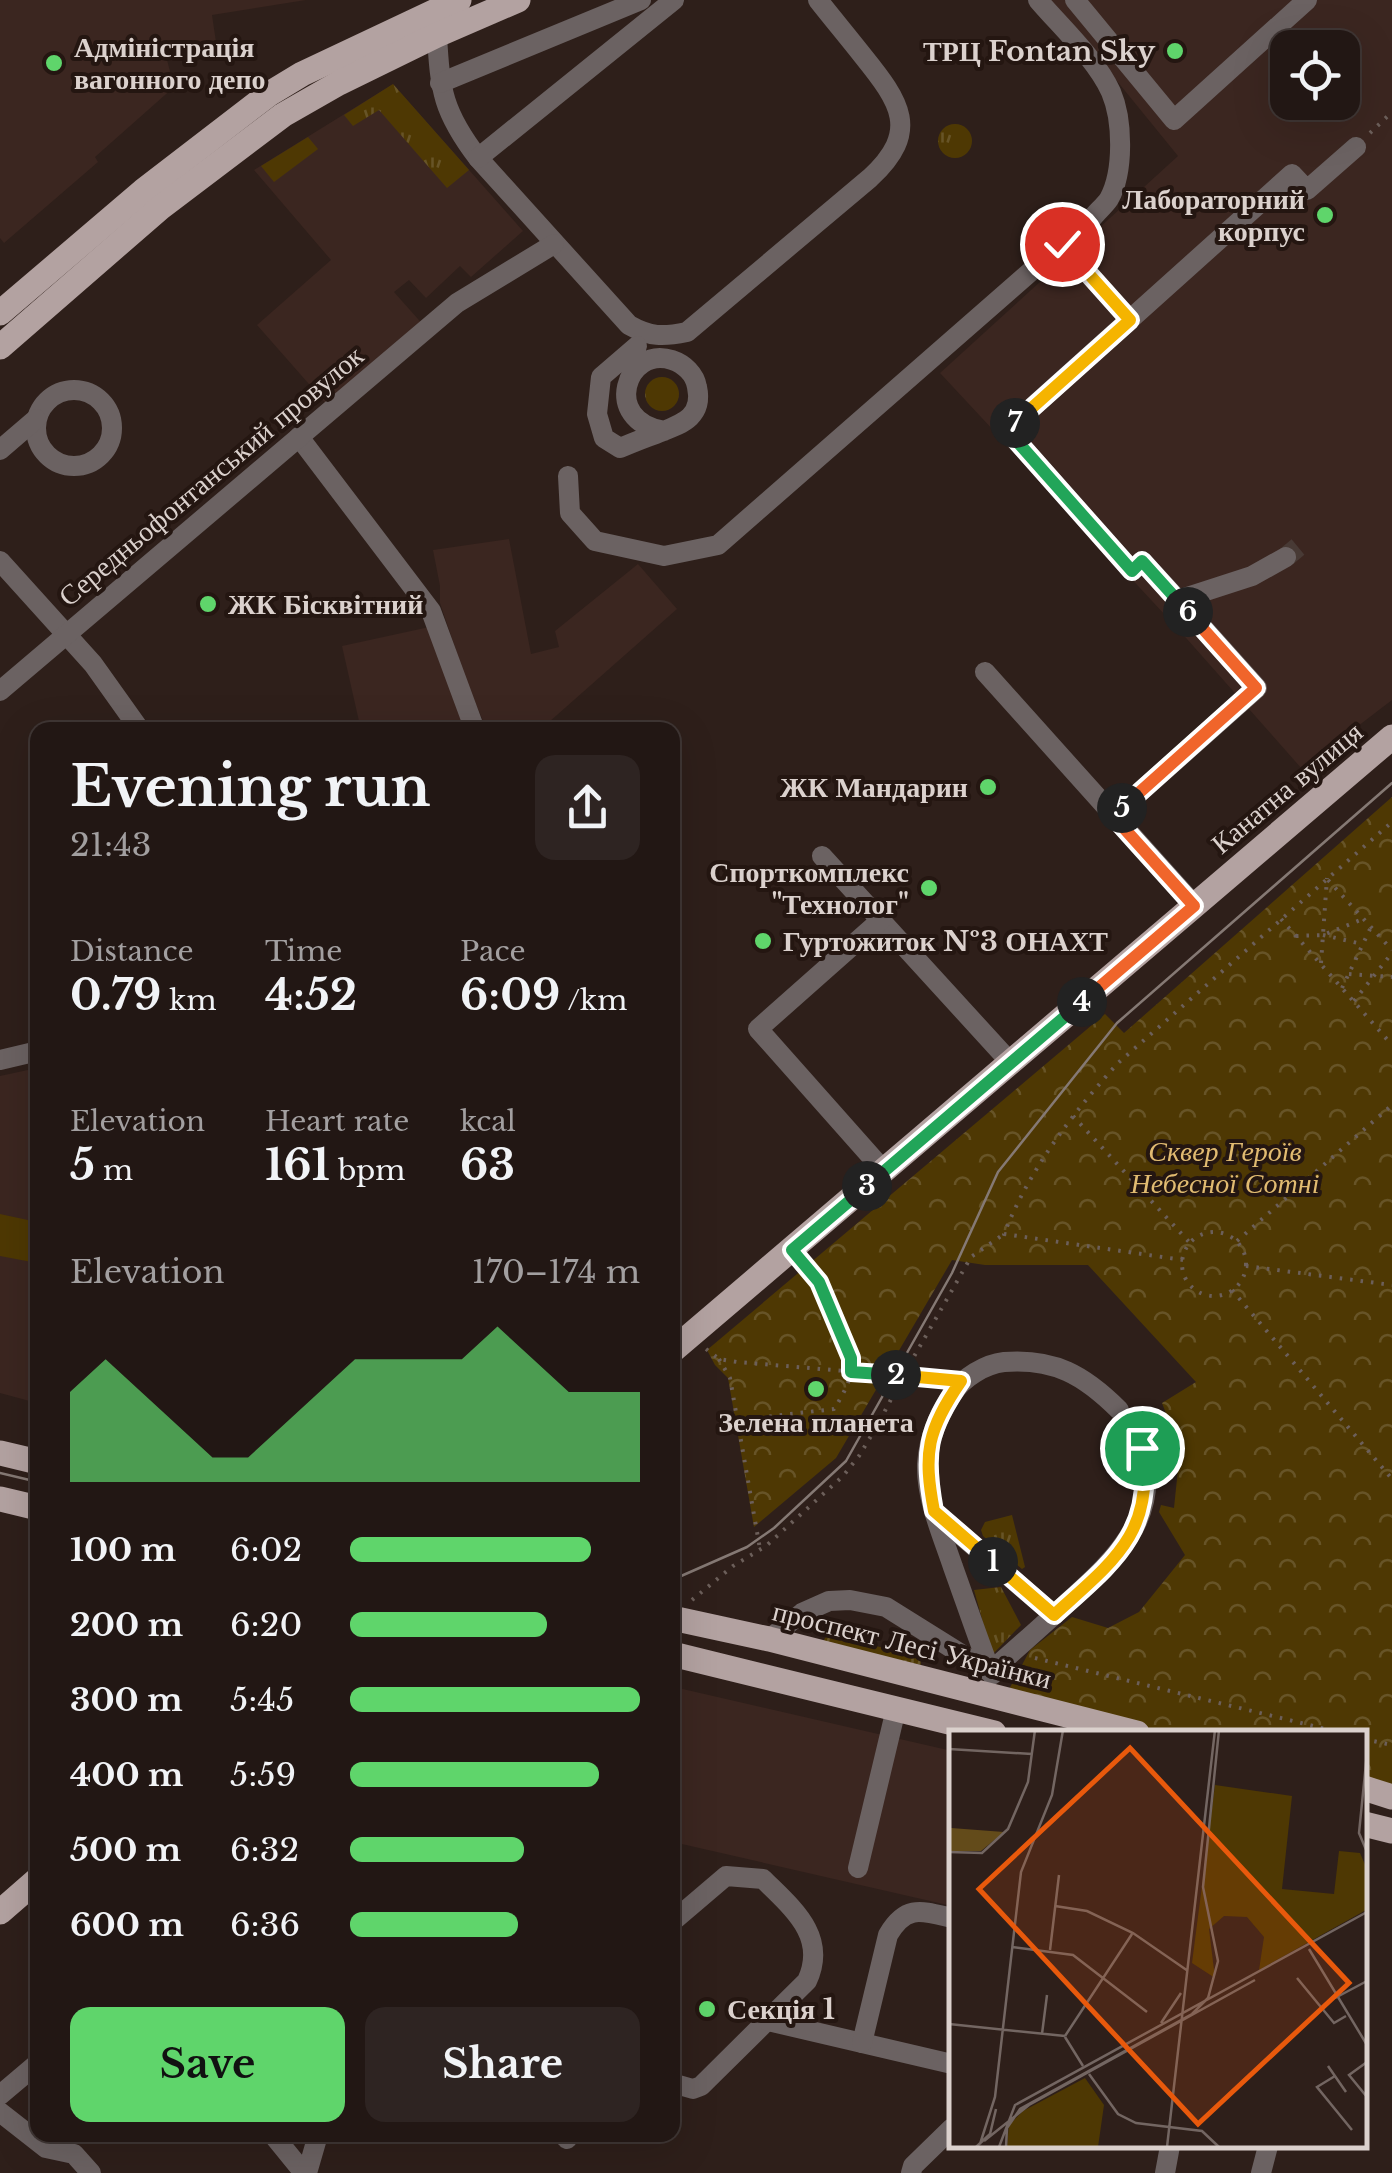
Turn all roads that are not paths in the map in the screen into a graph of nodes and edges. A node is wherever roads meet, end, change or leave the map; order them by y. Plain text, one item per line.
1 (459, 0) edge
2 (518, 0) edge
3 (642, 0) edge
4 (674, 0) edge
5 (818, 0) edge
6 (1038, 0) edge
7 (1075, 0) edge
8 (1307, 0) edge
9 (436, 35) junction
10 (440, 83) junction
11 (1360, 143) road end
12 (478, 158) junction
13 (554, 244) junction
14 (0, 314) edge
15 (638, 338) junction
16 (0, 347) edge
17 (634, 371) junction
18 (36, 419) dead end
19 (664, 430) junction
20 (299, 437) junction
21 (0, 450) edge
22 (568, 476) dead end
23 (1286, 557) tunnel mouth
24 (0, 561) edge
25 (1178, 600) junction
26 (67, 635) junction
27 (985, 672) dead end
28 (0, 690) edge
29 (134, 722) edge
30 (472, 722) edge
31 (1392, 738) edge
32 (1113, 816) junction
33 (822, 856) dead end
34 (1194, 906) junction
35 (881, 920) junction
36 (30, 1053) edge
37 (0, 1060) edge
38 (1011, 1063) junction
39 (884, 1171) junction
40 (680, 1345) edge
41 (1118, 1410) dead end
42 (1135, 1431) dead end
43 (0, 1453) edge
44 (30, 1460) edge
45 (0, 1499) edge
46 (30, 1506) edge
47 (934, 1511) junction
48 (680, 1610) edge
49 (1054, 1615) junction
50 (769, 1639) junction
51 (680, 1661) edge
52 (990, 1672) junction
53 (1002, 1700) junction
54 (896, 1709) junction
55 (982, 1730) edge
56 (1125, 1730) edge
57 (1367, 1789) edge
58 (1392, 1796) edge
59 (1367, 1825) edge
60 (1392, 1830) edge
61 (858, 1868) dead end
62 (30, 1886) edge
63 (0, 1912) edge
64 (680, 1915) edge
65 (949, 1917) edge
66 (768, 2021) junction
67 (862, 2043) junction
68 (949, 2063) edge
69 (30, 2070) edge
70 (680, 2087) edge
71 (0, 2095) edge
72 (0, 2112) edge
73 (949, 2131) edge
74 (30, 2135) edge
75 (38, 2142) edge
76 (279, 2142) edge
77 (316, 2142) edge
78 (1170, 2148) edge
79 (1267, 2148) edge
80 (92, 2173) edge
81 (306, 2173) edge
82 (911, 2173) edge
83 (1165, 2173) edge
84 (1261, 2173) edge

1 - 14 main road
2 - 9 main road
3 - 10 street
4 - 12 street
5 - 15 street
6 - 22 street
7 - 8 street
9 - 10 street
9 - 16 main road
10 - 12 street
11 - 25 street
12 - 13 street
13 - 15 street
13 - 20 street, Середньофонтанський провулок
15 - 17 street
15 - 19 street
17 - 19 street
17 - 19 street
18 - 21 street
20 - 26 street, Середньофонтанський провулок
20 - 30 street
23 - 25 street
24 - 26 street
25 - 32 street
26 - 28 street, Середньофонтанський провулок
26 - 29 street
27 - 32 street
31 - 34 main road, Канатна вулиця
32 - 34 street
33 - 35 street
34 - 38 main road, Канатна вулиця
35 - 38 street
35 - 39 street
36 - 37 street
38 - 39 main road, Канатна вулиця
39 - 40 main road, Канатна вулиця
41 - 47 street
42 - 49 street
43 - 44 main road
45 - 46 main road
47 - 49 street
47 - 52 street
48 - 50 main road, проспект Лесі Українки
49 - 52 street
50 - 52 street
50 - 53 main road, проспект Лесі Українки
51 - 54 main road
52 - 53 street
53 - 56 main road, проспект Лесі Українки
54 - 55 main road
54 - 61 street
57 - 58 main road
59 - 60 main road
62 - 63 main road
64 - 66 street
65 - 67 street
66 - 67 street
66 - 70 street
67 - 68 street
69 - 71 street
72 - 74 street
73 - 82 street
75 - 80 street
76 - 81 street
77 - 81 street
78 - 83 street
79 - 84 street

